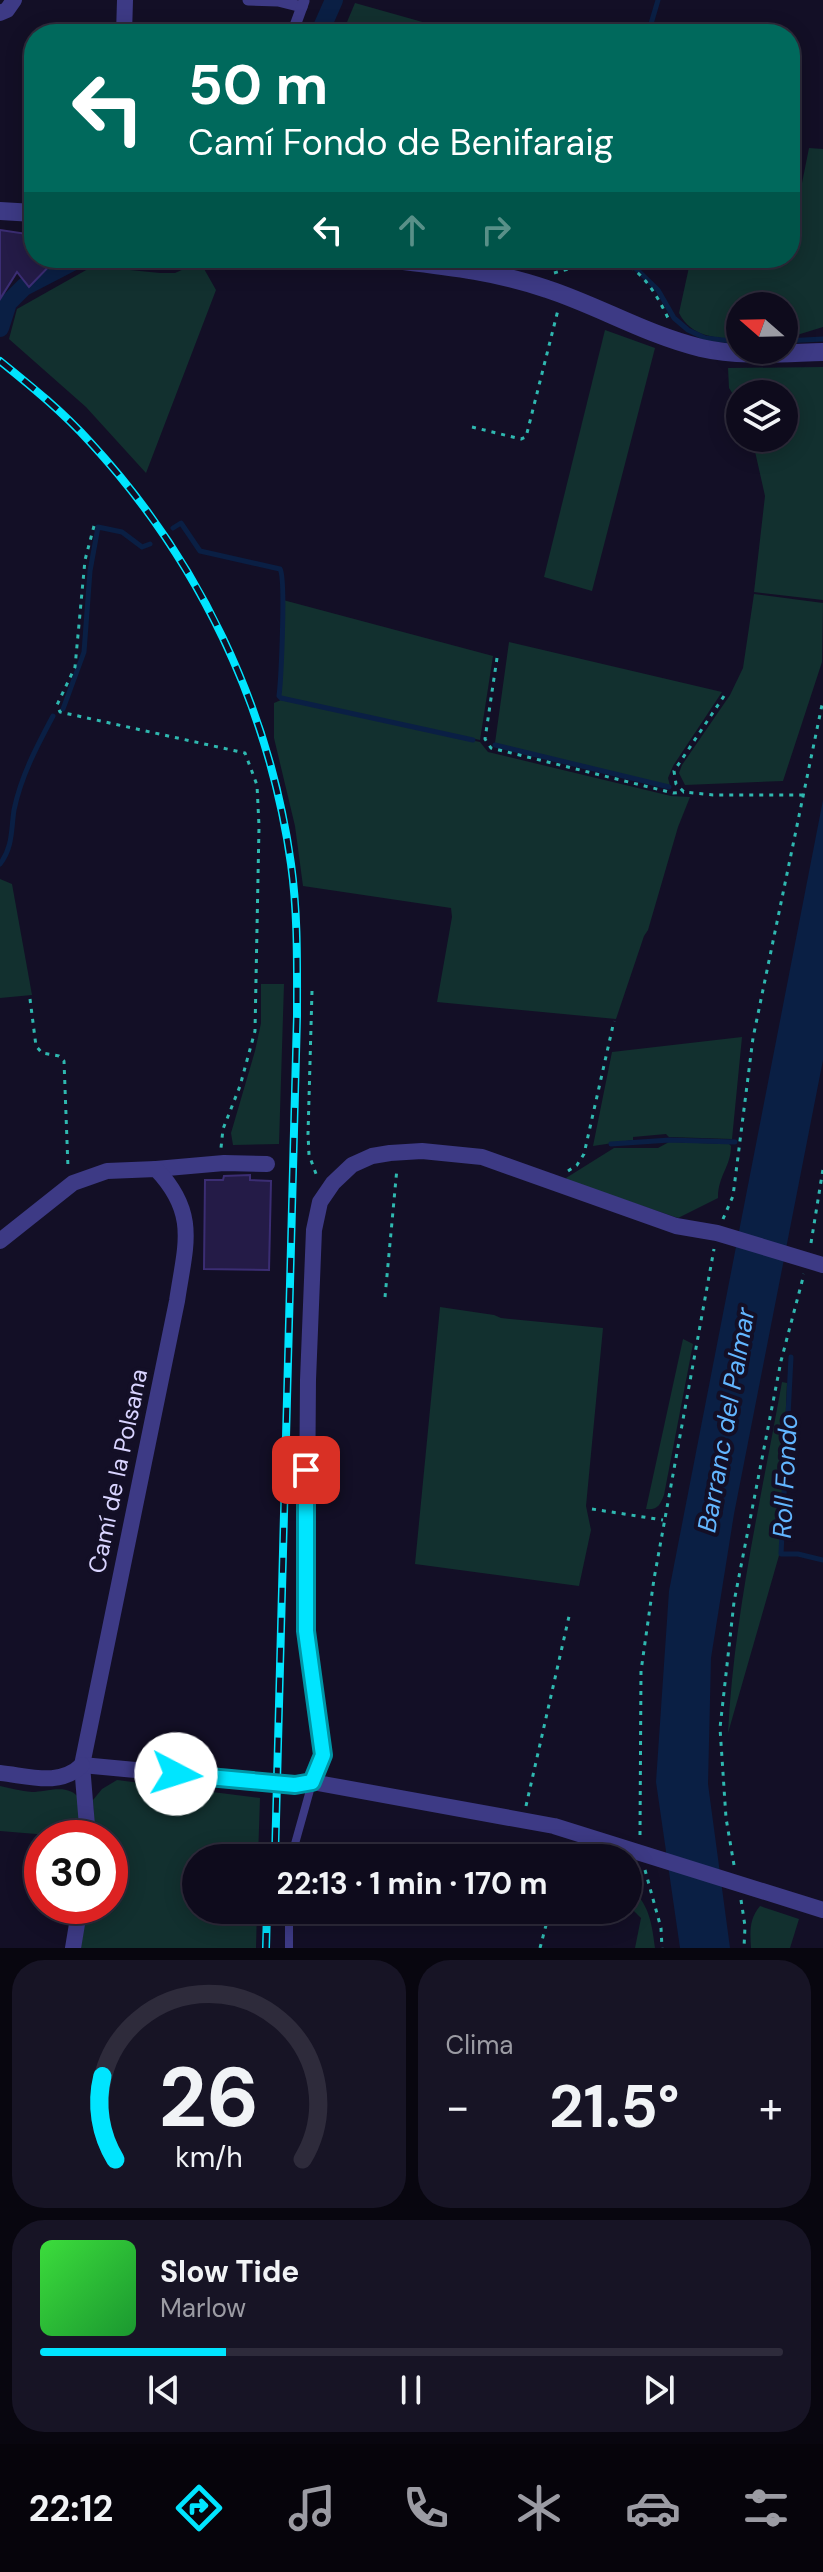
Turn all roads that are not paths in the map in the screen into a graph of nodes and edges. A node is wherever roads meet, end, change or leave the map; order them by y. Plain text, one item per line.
1 (125, 0) edge
2 (248, 0) edge
3 (277, 0) edge
4 (304, 3) edge
5 (124, 24) edge
6 (296, 24) edge
7 (0, 211) edge
8 (24, 212) edge
9 (449, 268) edge
10 (823, 352) edge
11 (267, 1164) dead end
12 (156, 1169) junction
13 (0, 1241) edge
14 (816, 1262) edge
15 (82, 1765) junction
16 (0, 1773) edge
17 (312, 1782) junction
18 (87, 1820) edge
19 (295, 1844) edge
20 (823, 1910) edge
21 (77, 1924) edge
22 (289, 1924) edge
23 (73, 1948) edge
24 (289, 1948) edge

1 - 5 street
2 - 3 street
3 - 4 street
4 - 6 street
7 - 8 street
9 - 10 street
11 - 12 street
12 - 13 street
12 - 15 street, Camí de la Polsana
14 - 17 street
15 - 16 street
15 - 17 street
15 - 18 street, Camí de la Polsana
17 - 19 lane
17 - 20 street
21 - 23 street
22 - 24 lane

